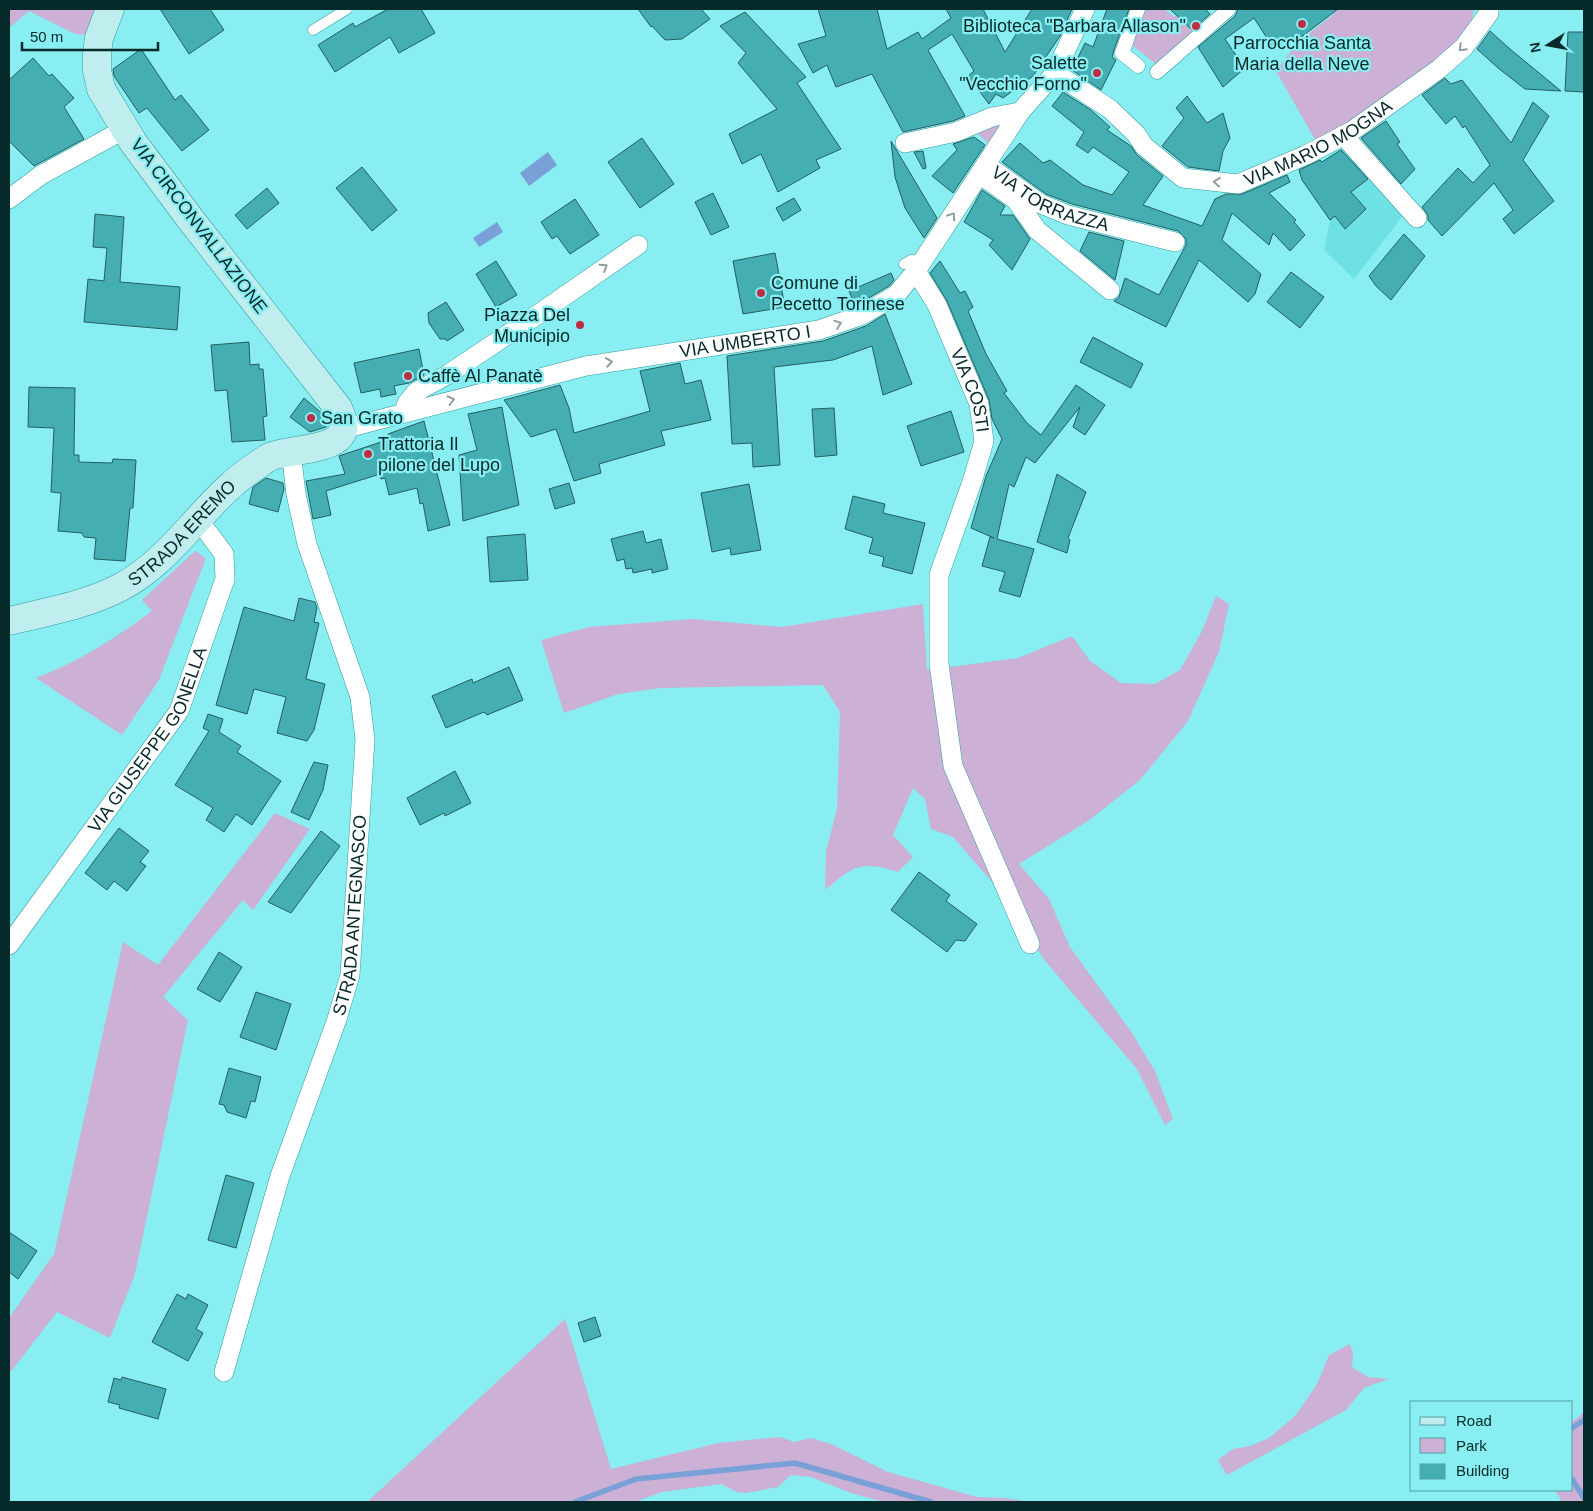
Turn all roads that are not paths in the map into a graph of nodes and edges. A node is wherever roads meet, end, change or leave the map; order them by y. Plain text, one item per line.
1 (110, 9) edge
2 (347, 9) edge
3 (1085, 9) edge
4 (1138, 9) edge
5 (1229, 9) edge
6 (1489, 9) edge
7 (313, 30) dead end
8 (1138, 66) dead end
9 (1157, 72) dead end
10 (1055, 74) junction
11 (1020, 112) junction
12 (126, 129) junction
13 (1343, 135) junction
14 (905, 143) dead end
15 (983, 169) junction
16 (9, 199) edge
17 (1418, 218) dead end
18 (1174, 242) dead end
19 (638, 245) dead end
20 (914, 265) junction
21 (1110, 290) dead end
22 (404, 412) junction
23 (343, 429) junction
24 (291, 451) junction
25 (196, 523) junction
26 (9, 621) edge
27 (1030, 944) dead end
28 (9, 945) edge
29 (224, 1372) dead end

1 - 12 main road, VIA CIRCONVALLAZIONE
2 - 7 lane
3 - 10 street, VIA UMBERTO I
4 - 8 street
5 - 9 street
6 -> 13 street, VIA MARIO MOGNA
10 - 11 street, VIA UMBERTO I
13 -> 10 street, VIA MARIO MOGNA
11 - 14 street
11 - 15 street, VIA UMBERTO I
12 - 16 street
12 - 23 main road, VIA CIRCONVALLAZIONE
13 - 17 street
15 - 18 street, VIA TORRAZZA
20 -> 15 street, VIA UMBERTO I
15 - 21 street, VIA TORRAZZA
22 -> 19 street
22 -> 20 street, VIA UMBERTO I
20 - 27 street, VIA COSTI
22 - 23 street, VIA UMBERTO I
23 - 24 main road, STRADA EREMO
24 - 25 main road, STRADA EREMO
24 - 29 street, STRADA ANTEGNASCO
25 - 26 main road, STRADA EREMO
25 - 28 street, VIA GIUSEPPE GONELLA

